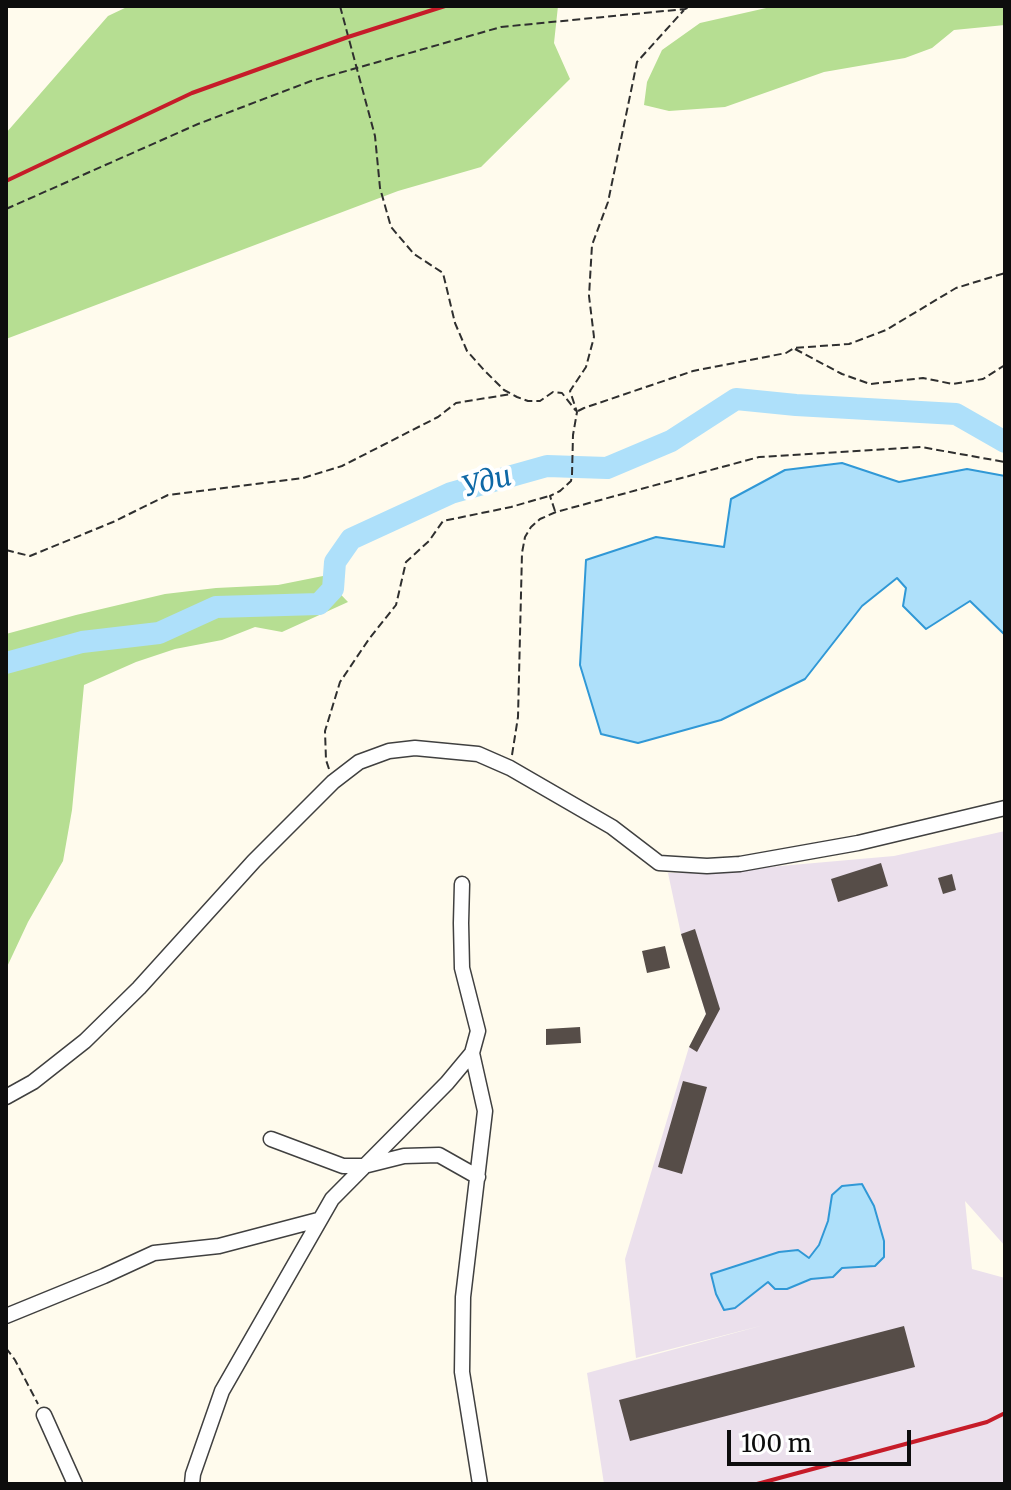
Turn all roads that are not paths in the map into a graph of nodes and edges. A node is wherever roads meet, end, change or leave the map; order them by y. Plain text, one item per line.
1 (1005, 808) edge
2 (462, 884) dead end
3 (472, 1053) junction
4 (6, 1097) edge
5 (271, 1139) dead end
6 (364, 1166) junction
7 (478, 1177) junction
8 (318, 1220) junction
9 (6, 1316) edge
10 (44, 1415) road end
11 (75, 1484) edge
12 (192, 1484) edge
13 (480, 1484) edge

1 - 4 street
2 - 3 street
3 - 6 street
3 - 7 street
5 - 6 street
6 - 7 street
6 - 8 street
7 - 13 street
8 - 9 street
8 - 12 street
10 - 11 street

